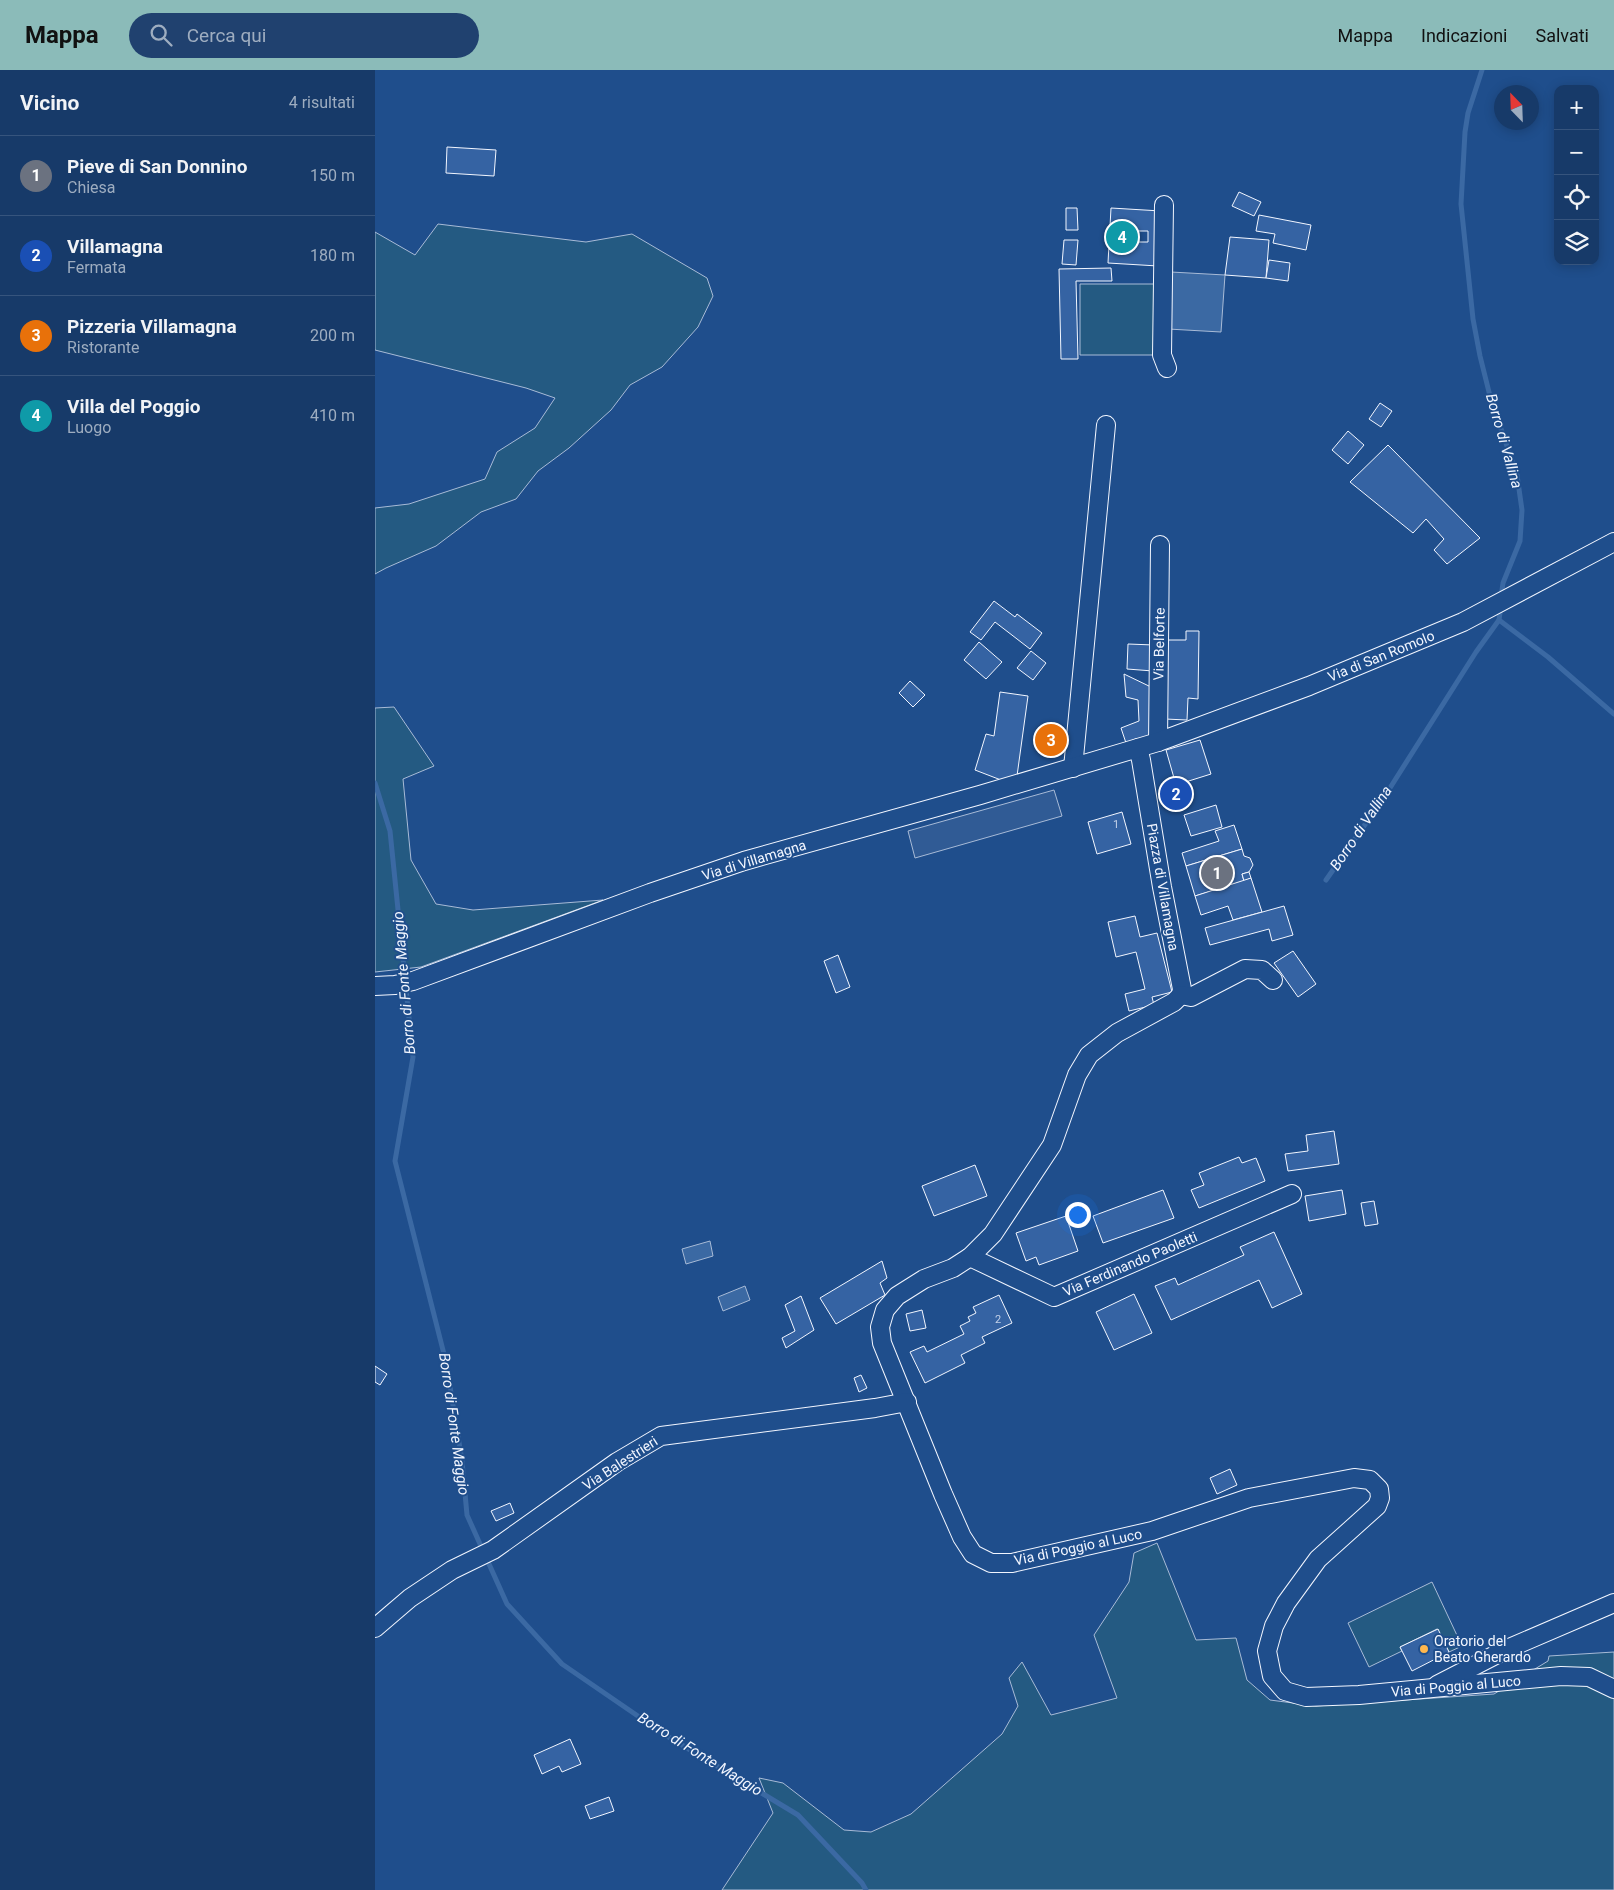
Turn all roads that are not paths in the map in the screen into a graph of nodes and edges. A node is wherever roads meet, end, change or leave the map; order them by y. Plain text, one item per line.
1 (1164, 205) dead end
2 (1167, 368) dead end
3 (1106, 425) dead end
4 (1614, 542) edge
5 (1160, 545) dead end
6 (1157, 742) junction
7 (1138, 748) junction
8 (1073, 768) junction
9 (1273, 980) dead end
10 (375, 986) edge
11 (1181, 996) junction
12 (1292, 1194) dead end
13 (970, 1257) junction
14 (907, 1402) junction
15 (1614, 1603) edge
16 (375, 1628) edge
17 (1614, 1689) edge
18 (1428, 1690) junction

1 - 2 street
3 - 8 street
4 - 6 street, Via di San Romolo
5 - 6 street, Via Belforte
6 - 7 street, Via di San Romolo
7 - 8 street, Via di Villamagna
7 - 11 street, Piazza di Villamagna
8 - 10 street, Via di Villamagna
9 - 11 street, Via di Poggio al Luco
11 - 13 street, Via di Poggio al Luco
12 - 13 street, Via Ferdinando Paoletti
13 - 14 street, Via di Poggio al Luco
14 - 16 street, Via Balestrieri
14 - 18 street, Via di Poggio al Luco
15 - 18 street
17 - 18 street, Via di Poggio al Luco

